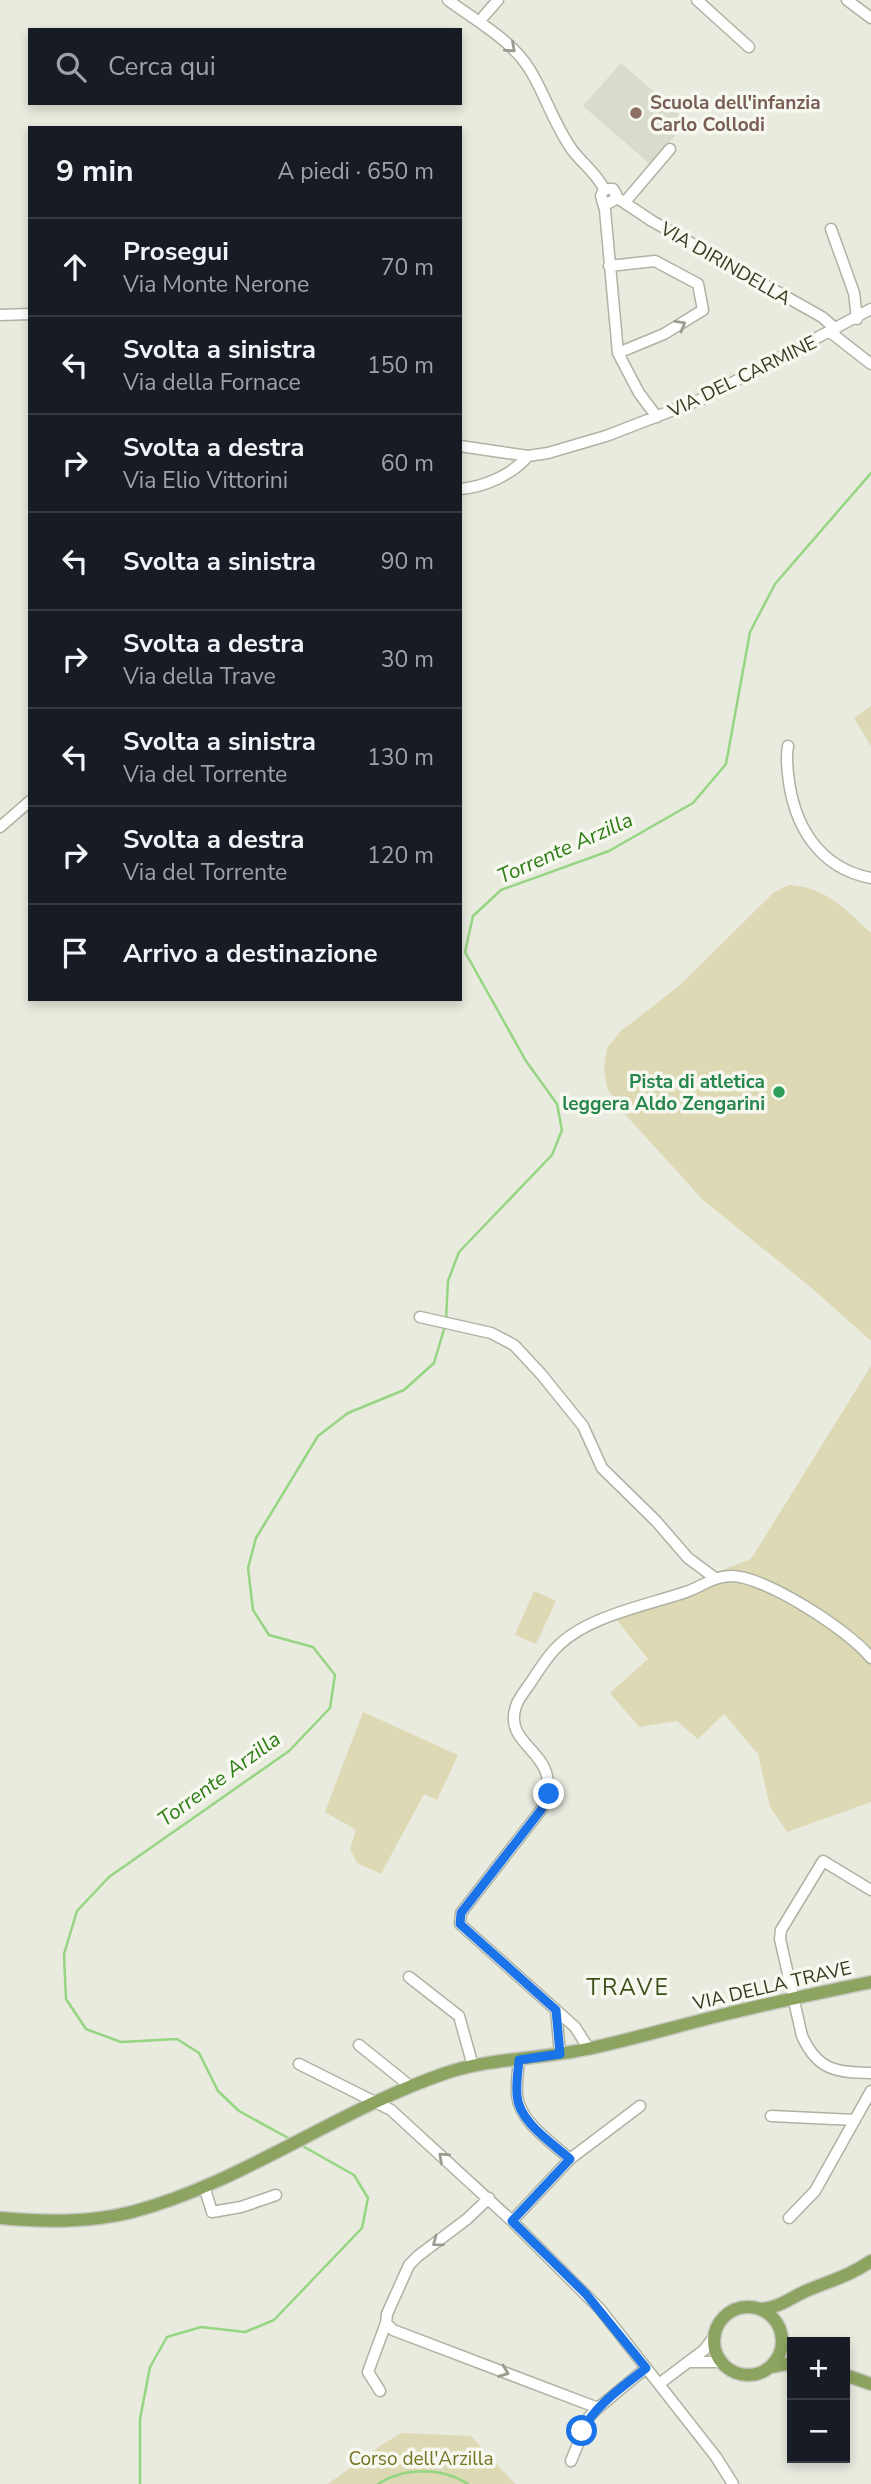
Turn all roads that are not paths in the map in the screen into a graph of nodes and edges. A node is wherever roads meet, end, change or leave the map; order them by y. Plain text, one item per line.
1 (448, 0) edge
2 (498, 0) edge
3 (697, 0) edge
4 (847, 0) edge
5 (484, 16) dead end
6 (871, 18) edge
7 (749, 47) dead end
8 (670, 149) dead end
9 (604, 195) junction
10 (621, 200) junction
11 (831, 229) dead end
12 (609, 267) junction
13 (854, 293) junction
14 (870, 310) edge
15 (28, 314) edge
16 (0, 315) edge
17 (857, 318) junction
18 (833, 331) junction
19 (618, 353) junction
20 (871, 364) edge
21 (657, 416) junction
22 (462, 446) edge
23 (528, 456) junction
24 (462, 489) edge
25 (788, 746) dead end
26 (28, 803) edge
27 (0, 827) edge
28 (871, 878) edge
29 (420, 1317) dead end
30 (715, 1578) junction
31 (871, 1658) edge
32 (871, 1890) edge
33 (409, 1977) dead end
34 (871, 1982) edge
35 (794, 1998) junction
36 (556, 2010) junction
37 (359, 2045) dead end
38 (589, 2049) junction
39 (560, 2054) junction
40 (519, 2060) junction
41 (299, 2064) dead end
42 (473, 2066) junction
43 (871, 2073) edge
44 (408, 2087) junction
45 (871, 2091) edge
46 (373, 2102) junction
47 (639, 2106) dead end
48 (771, 2116) dead end
49 (855, 2120) junction
50 (570, 2159) junction
51 (204, 2186) junction
52 (276, 2195) dead end
53 (489, 2198) junction
54 (0, 2218) edge
55 (789, 2218) dead end
56 (512, 2221) junction
57 (871, 2261) edge
58 (796, 2297) junction
59 (761, 2309) junction
60 (386, 2323) junction
61 (780, 2332) junction
62 (714, 2337) junction
63 (787, 2342) edge
64 (720, 2361) junction
65 (689, 2362) junction
66 (787, 2364) edge
67 (645, 2366) junction
68 (769, 2367) junction
69 (850, 2377) edge
70 (660, 2384) junction
71 (871, 2384) edge
72 (380, 2391) dead end
73 (597, 2408) junction
74 (571, 2461) dead end
75 (733, 2484) edge

1 -> 9 street
2 - 5 street
3 - 7 street
4 - 6 street
8 - 10 street
9 - 10 street
9 - 12 street
10 - 18 street, VIA DIRINDELLA
11 - 13 street
12 - 19 street
19 -> 12 street
13 - 14 street
13 - 17 street
14 - 17 street, VIA DEL CARMINE
15 - 16 street
17 - 18 street, VIA DEL CARMINE
18 - 20 street, VIA DIRINDELLA
18 - 21 street, VIA DEL CARMINE
19 - 21 street
21 - 23 street, VIA DEL CARMINE
22 - 23 street
23 - 24 street
25 - 28 street
26 - 27 street
29 - 30 street
30 - 31 street
30 - 36 street
32 - 35 street
33 - 42 street
34 - 35 main road, VIA DELLA TRAVE
35 - 38 main road, VIA DELLA TRAVE
35 - 43 street
36 - 38 street
36 - 39 street
37 - 44 street
38 - 39 main road, VIA DELLA TRAVE
39 - 40 main road, VIA DELLA TRAVE
40 - 42 main road, VIA DELLA TRAVE
40 - 50 street
41 - 46 street
42 - 44 main road, VIA DELLA TRAVE
44 - 46 main road, VIA DELLA TRAVE
45 - 49 street
46 - 51 main road, VIA DELLA TRAVE
53 -> 46 street
47 - 50 street
48 - 49 street
49 - 55 street
50 - 56 street
51 - 52 street
51 - 54 main road, VIA DELLA TRAVE
53 - 56 street
53 -> 60 street
56 - 67 street
57 - 58 main road
58 - 59 main road
58 - 61 main road
59 - 61 main road
59 - 62 main road
60 - 72 street
60 -> 73 street
61 - 63 main road
61 - 68 main road
62 - 64 main road
62 - 65 street
64 - 65 street
64 - 68 main road
65 - 70 street
66 - 68 main road
67 - 70 street
67 - 73 street
69 - 71 main road
70 - 75 street
73 - 74 street

